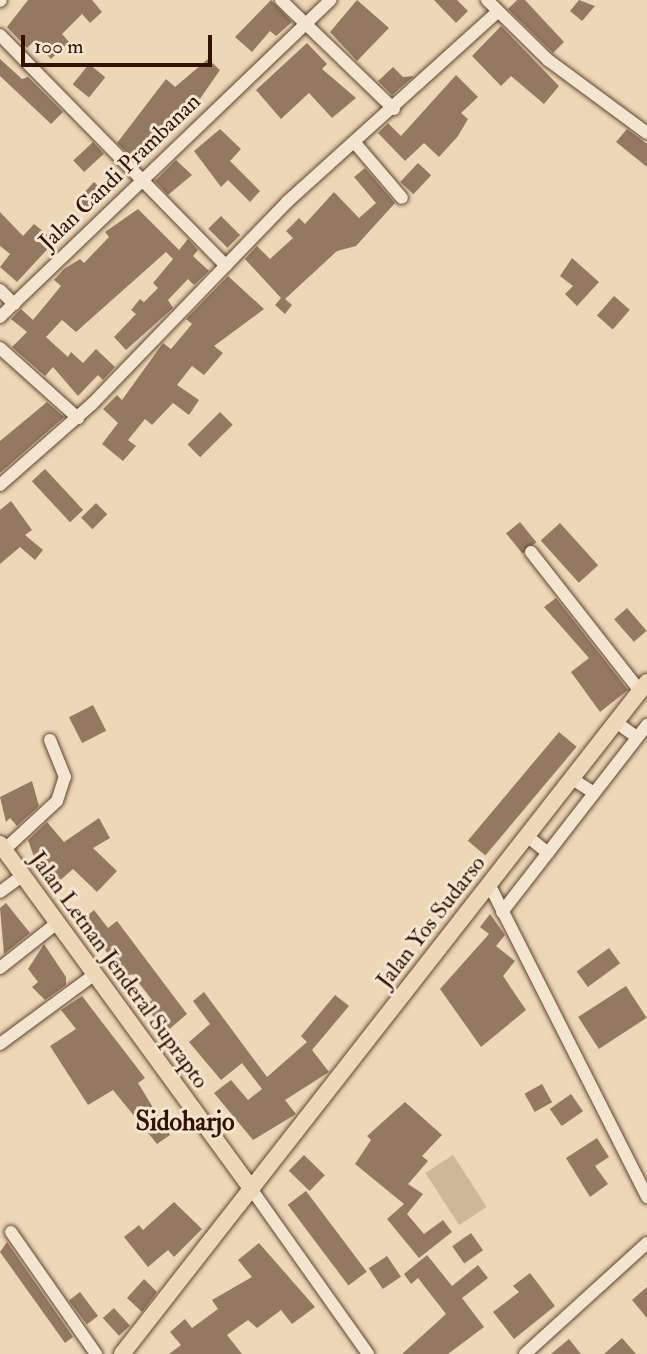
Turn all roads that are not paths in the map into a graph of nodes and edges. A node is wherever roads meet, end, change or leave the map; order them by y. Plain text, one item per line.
1 (281, 0) edge
2 (330, 0) edge
3 (487, 0) edge
4 (497, 12) junction
5 (304, 25) junction
6 (0, 34) edge
7 (394, 109) junction
8 (647, 134) edge
9 (355, 143) junction
10 (142, 179) junction
11 (402, 198) dead end
12 (226, 266) junction
13 (0, 290) edge
14 (14, 304) junction
15 (0, 317) edge
16 (0, 348) edge
17 (78, 418) junction
18 (0, 485) edge
19 (531, 552) dead end
20 (643, 686) edge
21 (616, 722) junction
22 (647, 725) edge
23 (637, 737) junction
24 (50, 740) dead end
25 (571, 778) junction
26 (594, 793) junction
27 (527, 836) junction
28 (2, 847) edge
29 (548, 853) junction
30 (23, 875) junction
31 (489, 884) junction
32 (0, 892) edge
33 (502, 912) junction
34 (57, 923) junction
35 (0, 968) edge
36 (85, 982) junction
37 (0, 1044) edge
38 (252, 1190) junction
39 (647, 1197) edge
40 (11, 1232) dead end
41 (647, 1243) edge
42 (96, 1354) edge
43 (122, 1354) edge
44 (369, 1354) edge
45 (525, 1354) edge

1 - 5 street
2 - 5 street, Jalan Candi Prambanan
3 - 4 street
4 - 7 street
4 - 8 street
5 - 7 street
5 - 10 street, Jalan Candi Prambanan
6 - 10 street
7 - 9 street
9 - 11 street
9 - 12 street
10 - 12 street
10 - 14 street, Jalan Candi Prambanan
12 - 17 street
13 - 14 street
14 - 15 street, Jalan Candi Prambanan
16 - 17 street
17 - 18 street
19 - 20 street
20 - 21 main road, Jalan Yos Sudarso
21 - 23 street
21 - 25 main road, Jalan Yos Sudarso
22 - 23 street
23 - 26 street
24 - 28 street
25 - 26 street
25 - 27 main road, Jalan Yos Sudarso
26 - 29 street
27 - 29 street
27 - 31 main road, Jalan Yos Sudarso
28 - 30 main road, Jalan Letnan Jenderal Suprapto
29 - 33 street
30 - 32 street
30 - 34 main road, Jalan Letnan Jenderal Suprapto
31 - 33 street
31 - 38 main road, Jalan Yos Sudarso
33 - 39 street
34 - 35 street
34 - 36 main road, Jalan Letnan Jenderal Suprapto
36 - 37 street
36 - 38 main road, Jalan Letnan Jenderal Suprapto
38 - 43 main road, Jalan Yos Sudarso
38 - 44 street
40 - 42 street
41 - 45 street

